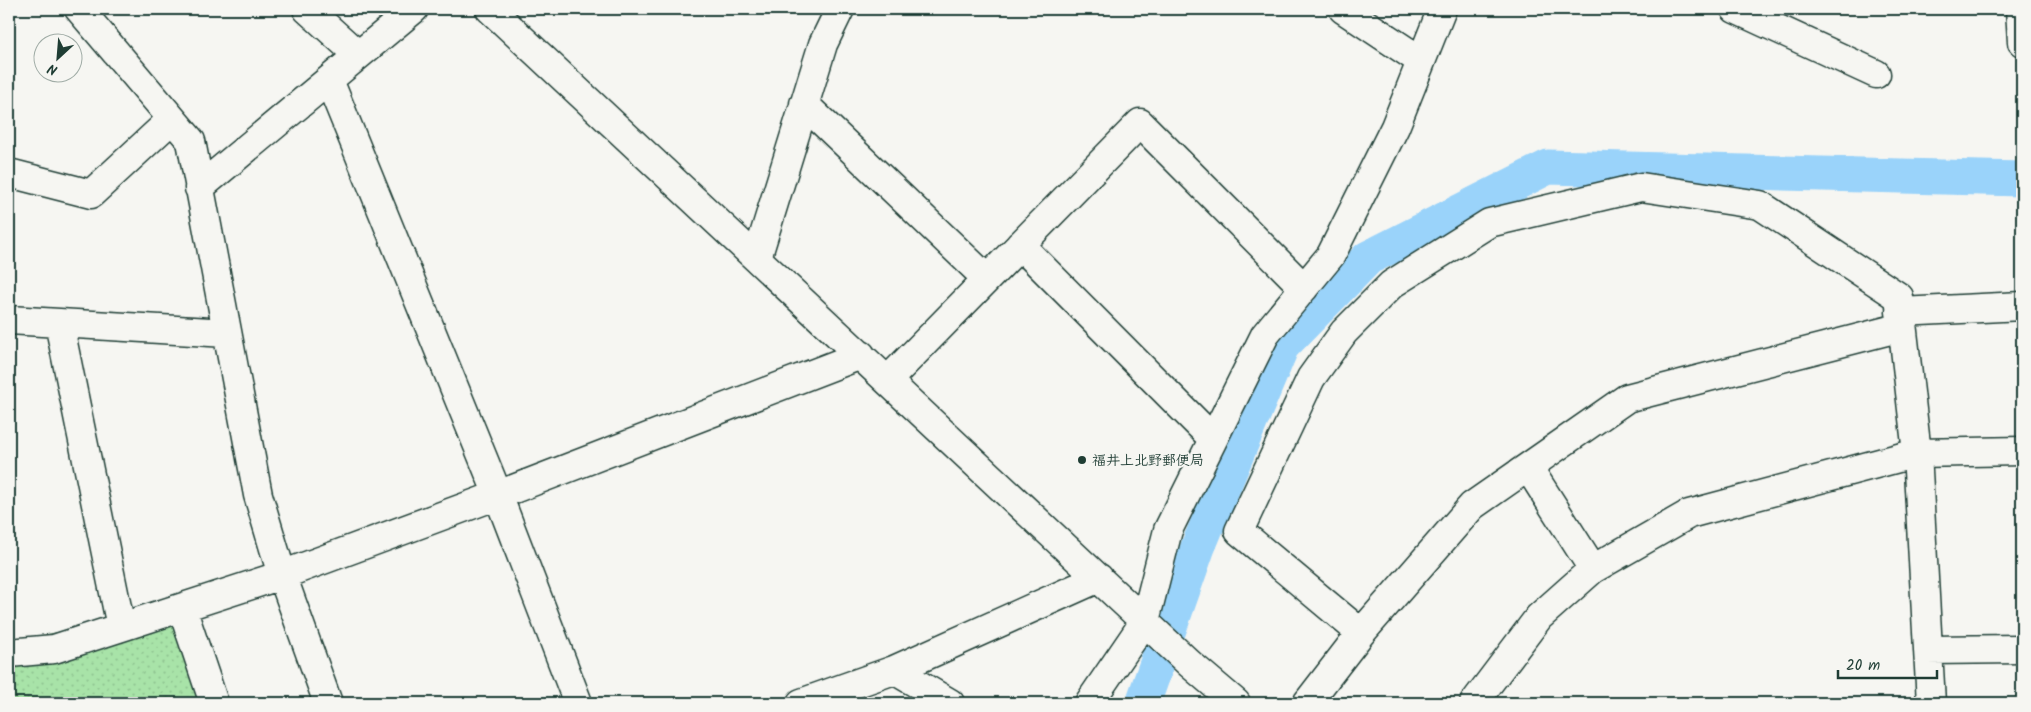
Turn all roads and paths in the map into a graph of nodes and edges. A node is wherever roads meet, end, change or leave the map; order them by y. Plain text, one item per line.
1 (307, 9) edge
2 (414, 9) edge
3 (490, 9) edge
4 (840, 9) edge
5 (1343, 9) edge
6 (1442, 9) edge
7 (1735, 9) edge
8 (2020, 9) edge
9 (82, 10) edge
10 (2022, 42) edge
11 (358, 55) junction
12 (1421, 61) junction
13 (1876, 74) dead end
14 (328, 80) junction
15 (804, 104) junction
16 (172, 119) junction
17 (9, 173) edge
18 (199, 188) junction
19 (1020, 245) junction
20 (757, 258) junction
21 (987, 279) junction
22 (1304, 288) junction
23 (2022, 306) edge
24 (1901, 319) junction
25 (9, 320) edge
26 (59, 323) junction
27 (227, 333) junction
28 (861, 355) junction
29 (888, 380) junction
30 (1213, 439) junction
31 (2022, 451) edge
32 (1916, 453) junction
33 (1528, 467) junction
34 (498, 495) junction
35 (1593, 569) junction
36 (282, 575) junction
37 (1099, 578) junction
38 (182, 608) junction
39 (121, 627) junction
40 (1152, 628) junction
41 (1361, 633) junction
42 (2022, 649) edge
43 (1928, 650) junction
44 (9, 653) edge
45 (894, 670) junction
46 (214, 703) edge
47 (328, 703) edge
48 (578, 703) edge
49 (802, 703) edge
50 (950, 703) edge
51 (1088, 703) edge
52 (1236, 703) edge
53 (1307, 703) edge
54 (1474, 703) edge
55 (1931, 703) edge

1 - 11 street
2 - 11 street
3 - 20 street
4 - 15 street
5 - 12 street
6 - 12 street
7 - 13 street
8 - 10 street
9 - 16 street
11 - 14 street
12 - 22 street
14 - 18 street
14 - 34 street
15 - 20 street
15 - 21 street
16 - 17 street
16 - 18 street
18 - 27 street
19 - 21 street
19 - 22 street
19 - 30 street
20 - 28 street
21 - 29 street
22 - 30 street
23 - 24 street
24 - 32 street
24 - 33 street
24 - 41 street
25 - 26 street
26 - 27 street
26 - 39 street
27 - 36 street
28 - 29 street
28 - 34 street
29 - 37 street
30 - 40 street
31 - 32 street
32 - 35 street
32 - 43 street
33 - 35 street
33 - 41 street
34 - 36 street
34 - 48 street
35 - 54 street
36 - 38 street
36 - 47 street
37 - 40 street
37 - 45 street
38 - 39 street
38 - 46 street
39 - 44 street
40 - 51 street
40 - 52 street
41 - 53 street
42 - 43 street
43 - 55 street
45 - 49 street
45 - 50 street

